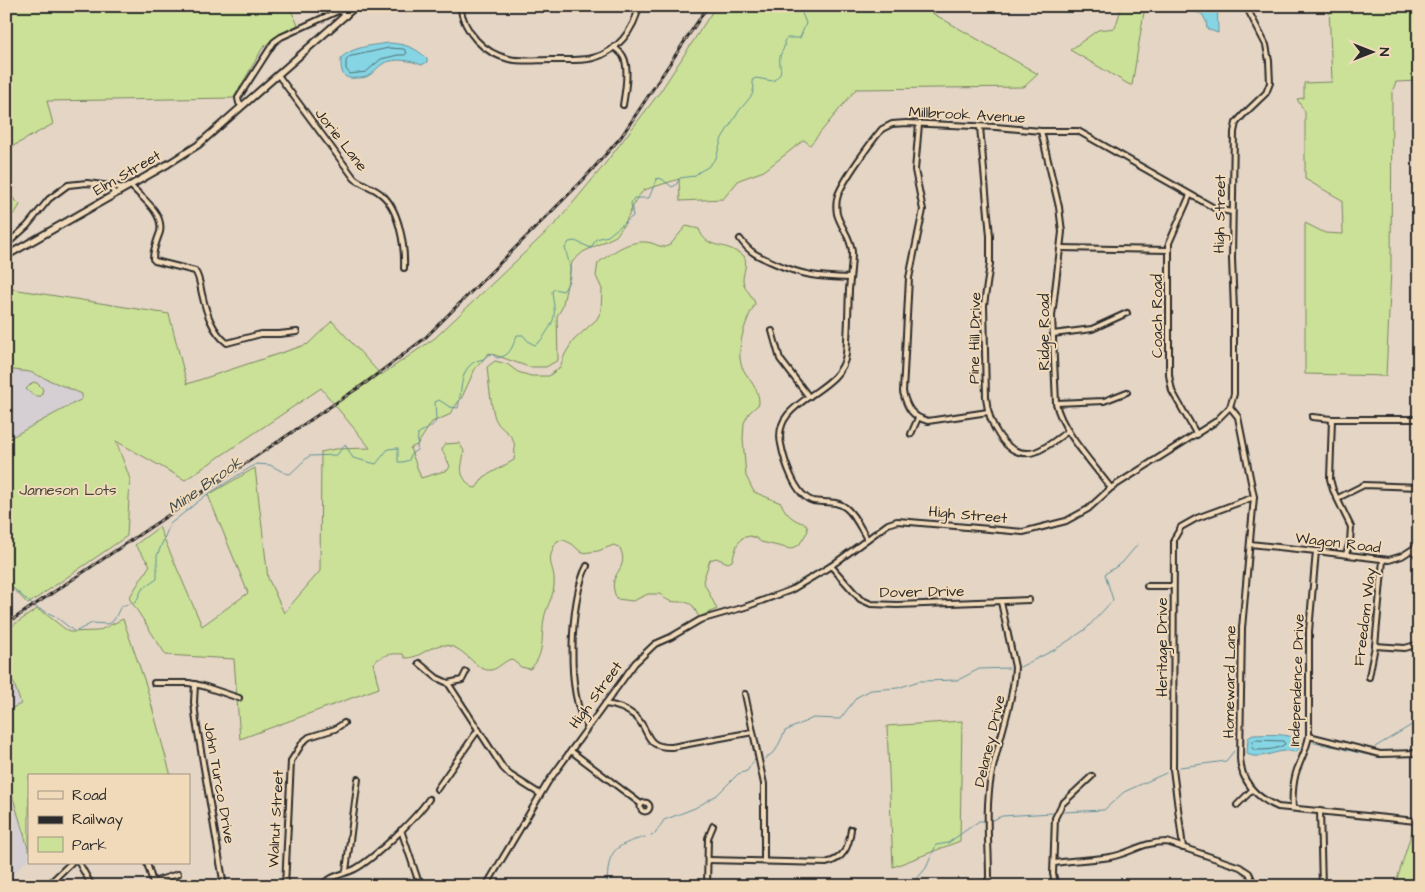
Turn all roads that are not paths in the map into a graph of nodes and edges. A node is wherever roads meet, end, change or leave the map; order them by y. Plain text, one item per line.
1 (356, 6) edge
2 (460, 6) edge
3 (639, 6) edge
4 (1246, 6) edge
5 (346, 16) junction
6 (614, 47) junction
7 (278, 75) junction
8 (623, 105) dead end
9 (242, 106) junction
10 (919, 124) junction
11 (980, 126) junction
12 (1041, 131) junction
13 (111, 186) junction
14 (128, 187) junction
15 (114, 194) junction
16 (1190, 195) junction
17 (1232, 212) junction
18 (740, 239) dead end
19 (6, 245) edge
20 (1061, 248) junction
21 (1168, 250) junction
22 (6, 256) edge
23 (404, 268) dead end
24 (850, 278) junction
25 (1126, 313) dead end
26 (772, 331) dead end
27 (297, 332) dead end
28 (1053, 334) junction
29 (1127, 392) dead end
30 (809, 397) junction
31 (1056, 403) junction
32 (1230, 407) junction
33 (988, 412) junction
34 (1312, 417) dead end
35 (918, 418) junction
36 (1332, 419) junction
37 (1419, 419) edge
38 (1068, 431) junction
39 (911, 434) dead end
40 (1197, 435) junction
41 (1419, 487) edge
42 (1111, 488) junction
43 (1254, 497) junction
44 (1338, 498) junction
45 (867, 539) junction
46 (1250, 544) junction
47 (1419, 545) edge
48 (1412, 550) junction
49 (1316, 551) junction
50 (1346, 554) junction
51 (1419, 558) edge
52 (1383, 560) junction
53 (587, 566) dead end
54 (831, 566) junction
55 (1147, 586) dead end
56 (1173, 586) junction
57 (1029, 600) dead end
58 (1001, 602) junction
59 (1419, 644) edge
60 (1374, 646) junction
61 (419, 663) dead end
62 (466, 672) dead end
63 (1369, 677) dead end
64 (154, 683) dead end
65 (448, 683) junction
66 (196, 684) junction
67 (745, 694) dead end
68 (240, 698) dead end
69 (605, 704) junction
70 (344, 723) dead end
71 (588, 726) junction
72 (478, 730) junction
73 (754, 732) junction
74 (1308, 736) junction
75 (571, 751) junction
76 (1419, 752) edge
77 (1092, 776) dead end
78 (358, 779) dead end
79 (437, 789) dead end
80 (1252, 790) junction
81 (540, 794) junction
82 (429, 799) dead end
83 (641, 804) dead end
84 (1237, 804) dead end
85 (1293, 808) junction
86 (1320, 811) junction
87 (1416, 821) dead end
88 (713, 826) dead end
89 (851, 829) dead end
90 (401, 830) junction
91 (1183, 848) junction
92 (708, 860) junction
93 (764, 861) junction
94 (1055, 863) junction
95 (70, 864) edge
96 (80, 864) edge
97 (147, 864) edge
98 (346, 871) junction
99 (178, 874) dead end
100 (154, 884) edge
101 (48, 886) edge
102 (92, 886) edge
103 (224, 886) edge
104 (285, 886) edge
105 (320, 886) edge
106 (420, 886) edge
107 (486, 886) edge
108 (707, 886) edge
109 (986, 886) edge
110 (1056, 886) edge
111 (1255, 886) edge
112 (1322, 886) edge

1 - 5 main road
2 - 6 street
3 - 6 street
4 - 17 street, High Street
5 - 7 main road
5 - 9 street
6 - 8 street
7 - 9 main road, Elm Street
7 - 23 street, Jorie Lane
9 - 14 main road, Elm Street
10 - 11 street, Millbrook Avenue
10 - 24 street, Millbrook Avenue
10 - 35 street
11 - 12 street, Millbrook Avenue
11 - 33 street, Pine Hill Drive
12 - 16 street, Millbrook Avenue
12 - 20 street, Ridge Road
13 - 14 street
13 - 15 street
13 - 19 street
14 - 15 main road, Elm Street
14 - 27 street
15 - 22 main road, Elm Street
16 - 17 street, Millbrook Avenue
16 - 21 street, Coach Road
17 - 32 street, High Street
18 - 24 street
20 - 21 street
20 - 28 street, Ridge Road
21 - 40 street, Coach Road
24 - 30 street, Millbrook Avenue
25 - 28 street
26 - 30 street
28 - 31 street, Ridge Road
29 - 31 street
30 - 45 street, Millbrook Avenue
31 - 38 street, Ridge Road
32 - 40 street, High Street
32 - 43 street, Homeward Lane
33 - 35 street
33 - 38 street, Pine Hill Drive
34 - 36 street
35 - 39 street
36 - 37 street
36 - 44 street
38 - 42 street, Ridge Road
40 - 42 street, High Street
41 - 44 street
42 - 45 street, High Street
43 - 46 street, Homeward Lane
43 - 56 street, Heritage Drive
44 - 50 street
45 - 54 street, High Street
46 - 49 street, Wagon Road
46 - 80 street, Homeward Lane
47 - 48 street, Wagon Road
48 - 51 street
48 - 52 street, Wagon Road
49 - 50 street, Wagon Road
49 - 74 street, Independence Drive
50 - 52 street, Wagon Road
52 - 60 street, Freedom Way
53 - 71 street
54 - 58 street, Dover Drive
54 - 69 street, High Street
55 - 56 street
56 - 91 street, Heritage Drive
57 - 58 street, Dover Drive
58 - 109 street, Delaney Drive
59 - 60 street
60 - 63 street, Freedom Way
61 - 65 street
62 - 65 street
64 - 66 street
65 - 72 street
66 - 68 street
66 - 103 street, John Turco Drive
67 - 73 street
69 - 71 street, High Street
69 - 73 street
70 - 104 street, Walnut Street
71 - 75 street, High Street
72 - 79 street
72 - 81 street
73 - 93 street
74 - 76 street
74 - 85 street, Independence Drive
75 - 81 street, High Street
75 - 83 street
77 - 94 street
78 - 98 street
80 - 84 street
80 - 85 street, Homeward Lane
81 - 107 street, High Street
82 - 90 street
85 - 86 street, Homeward Lane
86 - 87 street, Homeward Lane
86 - 112 street
88 - 92 street
89 - 93 street
90 - 98 street
90 - 106 street
91 - 94 street
91 - 111 street
92 - 93 street
92 - 108 street
94 - 110 street
95 - 101 street
96 - 102 street
97 - 100 street
98 - 105 street
99 - 100 street

